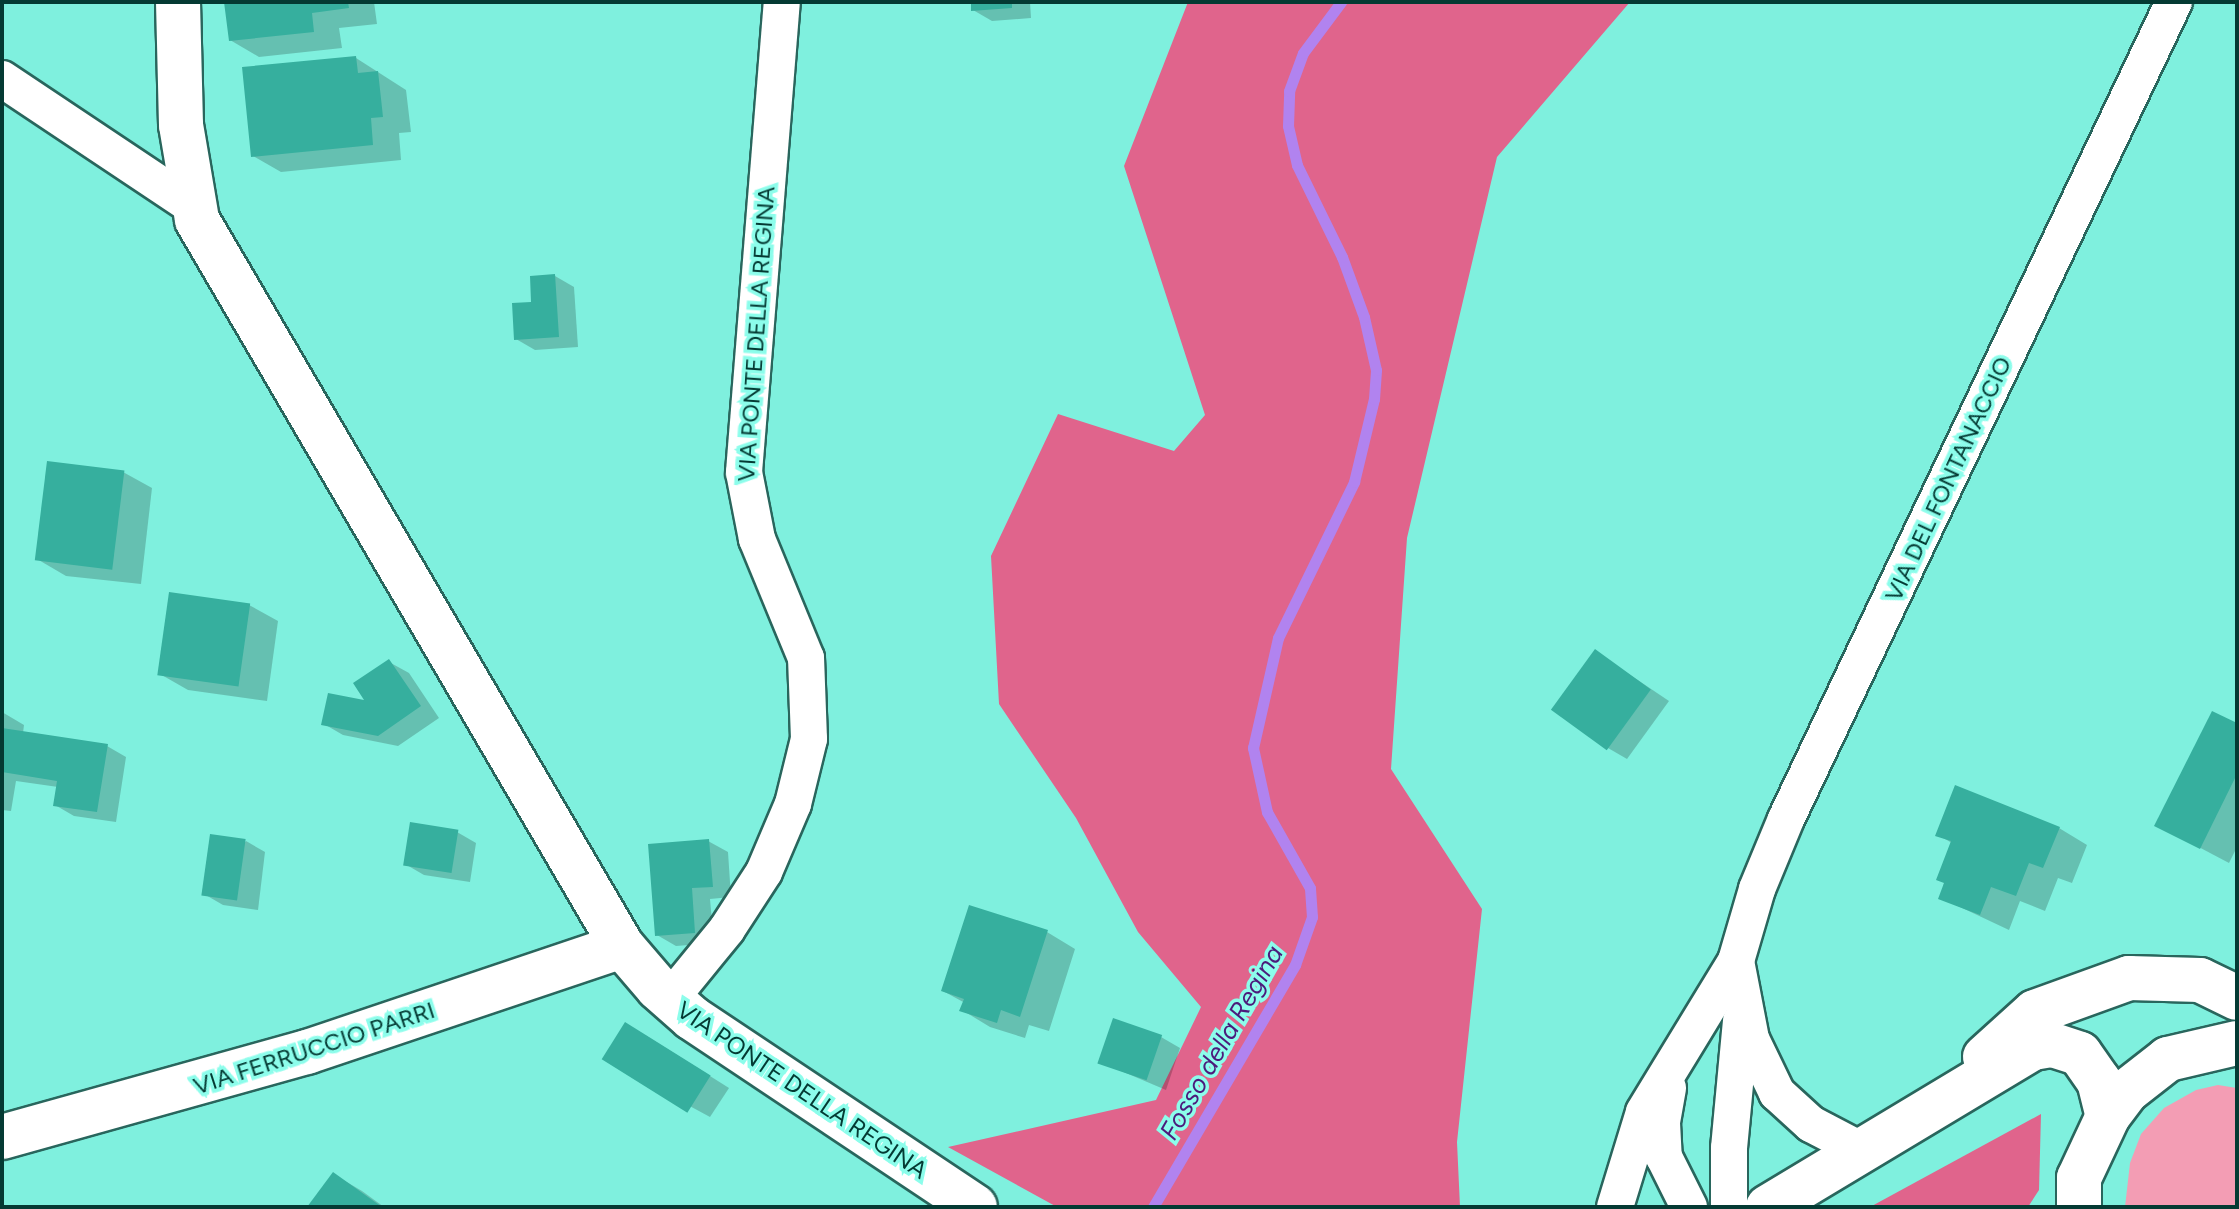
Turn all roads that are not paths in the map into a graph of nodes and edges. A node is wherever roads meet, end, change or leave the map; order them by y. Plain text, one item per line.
1 (178, 2) edge
2 (782, 2) edge
3 (2174, 2) edge
4 (2, 79) edge
5 (191, 205) junction
6 (622, 946) junction
7 (1736, 961) junction
8 (2237, 998) edge
9 (670, 999) junction
10 (1743, 999) junction
11 (2237, 1043) edge
12 (1675, 1055) junction
13 (1959, 1090) junction
14 (2108, 1116) junction
15 (2, 1137) edge
16 (1861, 1150) junction
17 (2076, 1197) edge
18 (975, 1207) edge
19 (1615, 1207) edge
20 (1689, 1207) edge
21 (1729, 1207) edge
22 (1768, 1207) edge

1 - 5 street
2 - 9 street, VIA PONTE DELLA REGINA
3 - 7 street, VIA DEL FONTANACCIO
4 - 5 street
5 - 6 street, VIA PONTE DELLA REGINA
6 - 9 street, VIA PONTE DELLA REGINA
6 - 15 street, VIA FERRUCCIO PARRI
7 - 10 street, VIA DEL FONTANACCIO
7 - 12 street, VIA DEL FONTANACCIO
8 - 13 street
9 - 18 street, VIA PONTE DELLA REGINA
10 - 16 street, VIA DEL FONTANACCIO
10 - 21 street, VIA DEL FONTANACCIO
11 - 14 street
12 - 19 street, VIA DEL FONTANACCIO
12 - 20 street, VIA DEL FONTANACCIO
13 - 14 street
13 - 16 street
14 - 17 street
16 - 22 street

